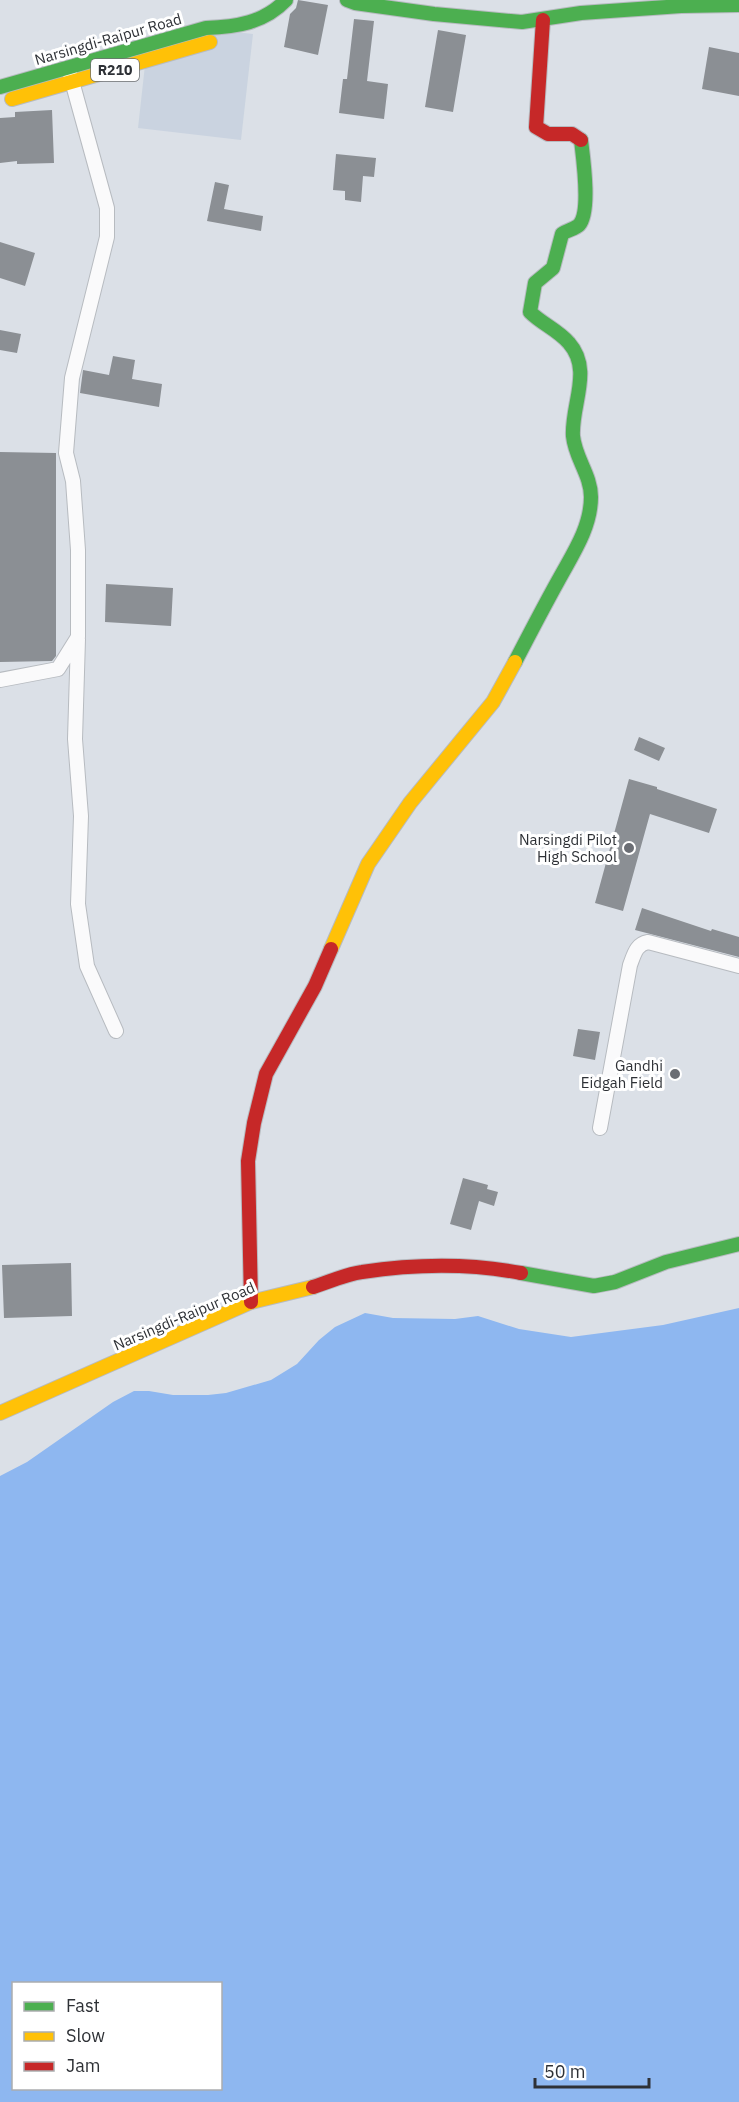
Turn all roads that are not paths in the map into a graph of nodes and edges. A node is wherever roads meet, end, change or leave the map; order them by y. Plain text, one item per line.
1 (286, 0) edge
2 (347, 0) edge
3 (739, 4) edge
4 (543, 20) junction
5 (226, 28) junction
6 (67, 67) junction
7 (73, 81) junction
8 (0, 87) edge
9 (0, 102) edge
10 (78, 637) junction
11 (0, 680) edge
12 (739, 966) edge
13 (116, 1031) dead end
14 (600, 1128) dead end
15 (739, 1244) edge
16 (251, 1302) junction
17 (0, 1413) edge

1 - 5 street, Narsingdi-Raipur Road / R210
2 - 4 street
3 - 4 street
4 - 16 street
5 - 6 street, Narsingdi-Raipur Road / R210
5 - 7 street, Narsingdi-Raipur Road / R210
6 - 7 street
6 - 8 street, Narsingdi-Raipur Road / R210
7 - 9 street, Narsingdi-Raipur Road / R210
7 - 10 street
10 - 11 street
10 - 13 street
12 - 14 street
15 - 16 street, Narsingdi-Raipur Road
16 - 17 street, Narsingdi-Raipur Road

